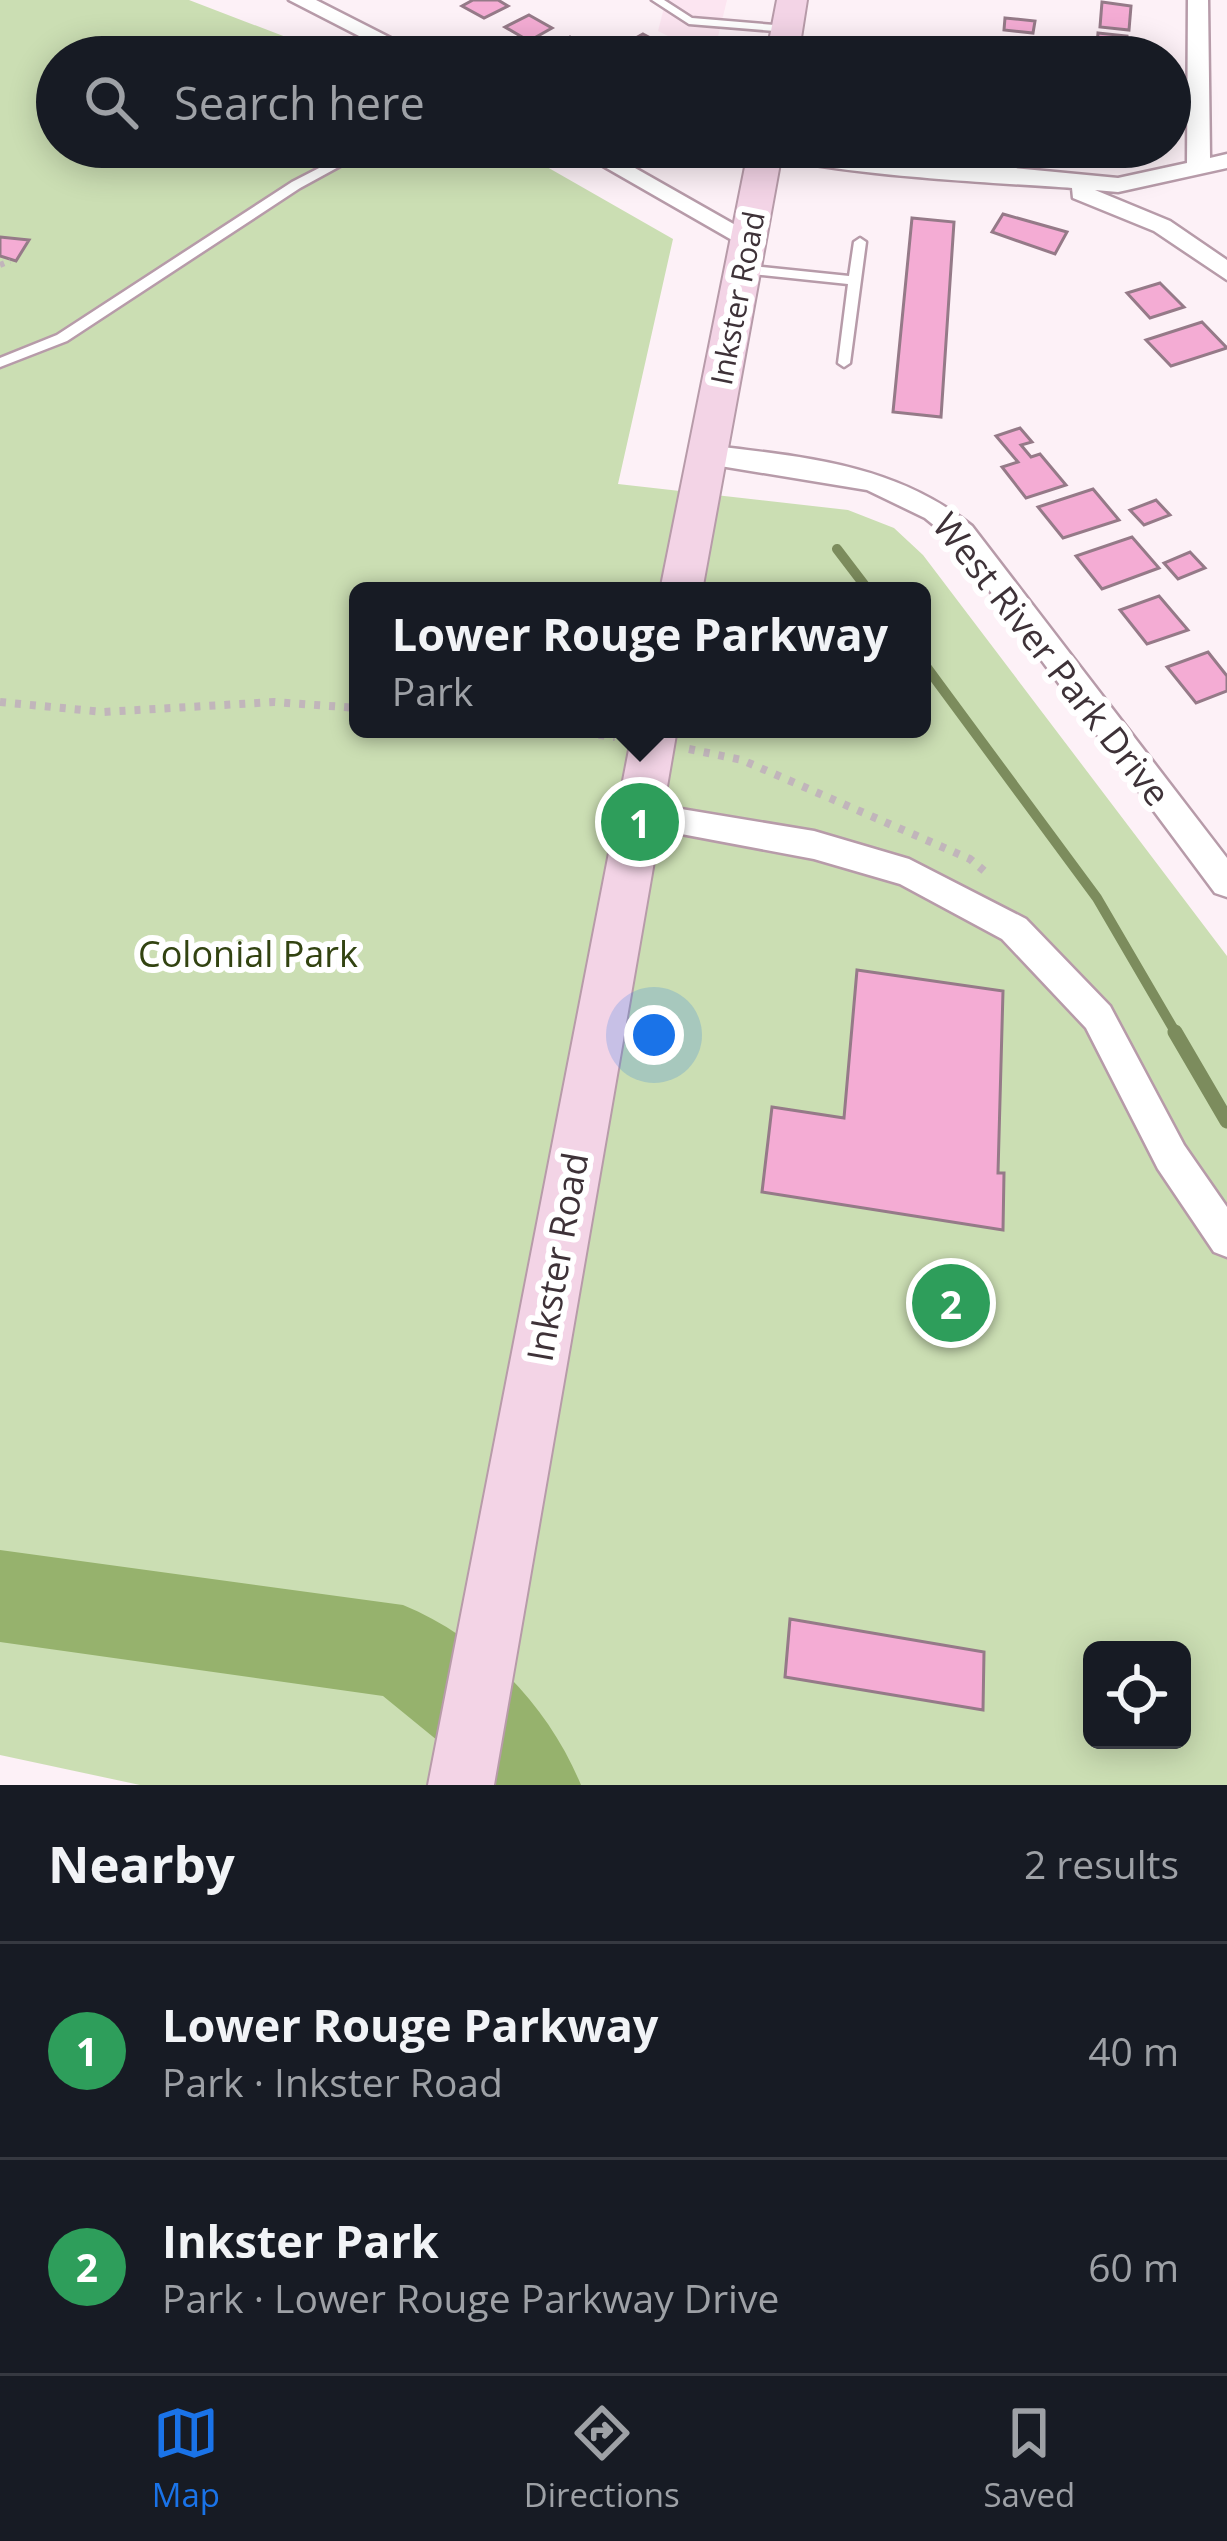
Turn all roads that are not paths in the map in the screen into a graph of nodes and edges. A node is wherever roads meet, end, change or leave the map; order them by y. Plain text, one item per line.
1 (299, 0) edge
2 (657, 0) edge
3 (1198, 0) edge
4 (787, 29) edge
5 (374, 36) edge
6 (1227, 161) edge
7 (329, 168) edge
8 (613, 168) edge
9 (762, 168) edge
10 (906, 168) edge
11 (1198, 169) junction
12 (1027, 180) junction
13 (860, 242) dead end
14 (746, 254) junction
15 (1227, 272) edge
16 (855, 281) junction
17 (844, 363) dead end
18 (1, 364) edge
19 (706, 455) junction
20 (683, 582) edge
21 (653, 738) edge
22 (639, 815) junction
23 (1227, 883) edge
24 (1227, 1239) edge
25 (461, 1785) edge

1 - 5 street
2 - 4 lane
3 - 11 street
6 - 11 street
7 - 18 lane
8 - 14 street
9 - 14 main road, Inkster Road
10 - 12 street
11 - 12 street
12 - 15 street
13 - 16 lane
14 - 16 lane
14 - 19 main road, Inkster Road
16 - 17 lane
19 - 20 main road, Inkster Road
19 - 23 street, West River Park Drive
21 - 22 main road, Inkster Road
22 - 24 street
22 - 25 main road, Inkster Road

